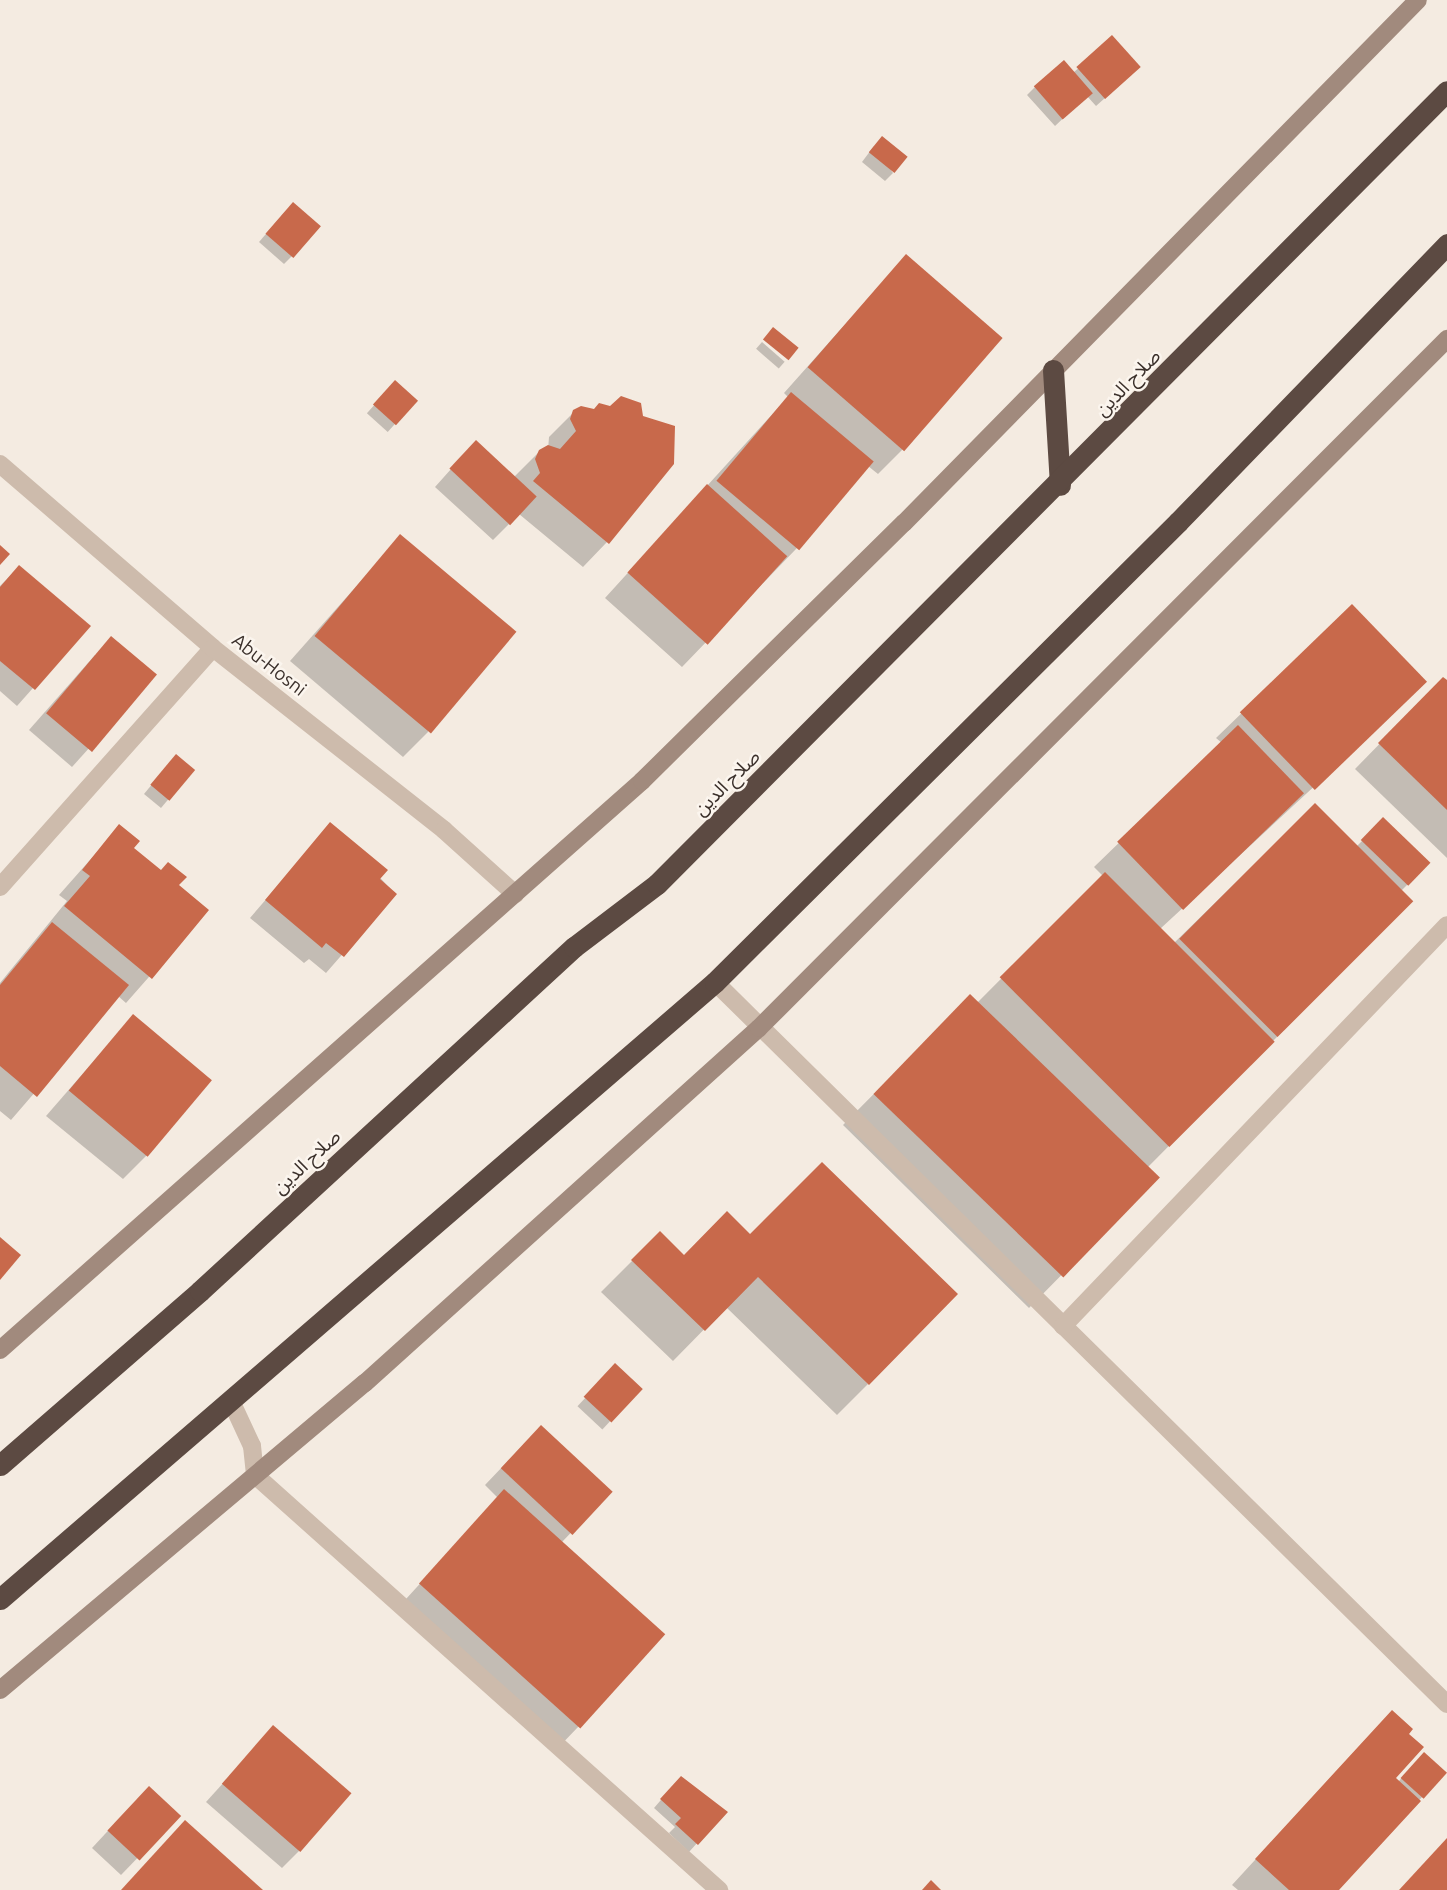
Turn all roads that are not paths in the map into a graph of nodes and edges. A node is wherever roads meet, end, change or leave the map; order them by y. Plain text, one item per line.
1 (1418, 0) edge
2 (1447, 91) edge
3 (1447, 244) edge
4 (1447, 340) edge
5 (1054, 370) junction
6 (0, 464) edge
7 (1059, 485) junction
8 (213, 648) junction
9 (0, 887) edge
10 (515, 894) junction
11 (1447, 925) edge
12 (715, 982) junction
13 (759, 1028) junction
14 (1063, 1326) junction
15 (0, 1350) edge
16 (232, 1403) junction
17 (0, 1465) edge
18 (255, 1475) junction
19 (0, 1599) edge
20 (0, 1690) edge
21 (1447, 1704) edge
22 (719, 1890) edge

1 - 5 main road
2 - 7 highway, صلاح الدين
3 - 12 highway
4 - 13 main road
5 - 7 highway
5 - 10 main road
6 - 8 street, Abu-Hosni
7 - 17 highway, صلاح الدين
8 - 9 street
8 - 10 street, Abu-Hosni
10 - 15 main road
11 - 14 street
12 - 13 street
12 - 16 highway
13 - 14 street
13 - 18 main road
14 - 21 street
16 - 18 street
16 - 19 highway
18 - 20 main road
18 - 22 street

